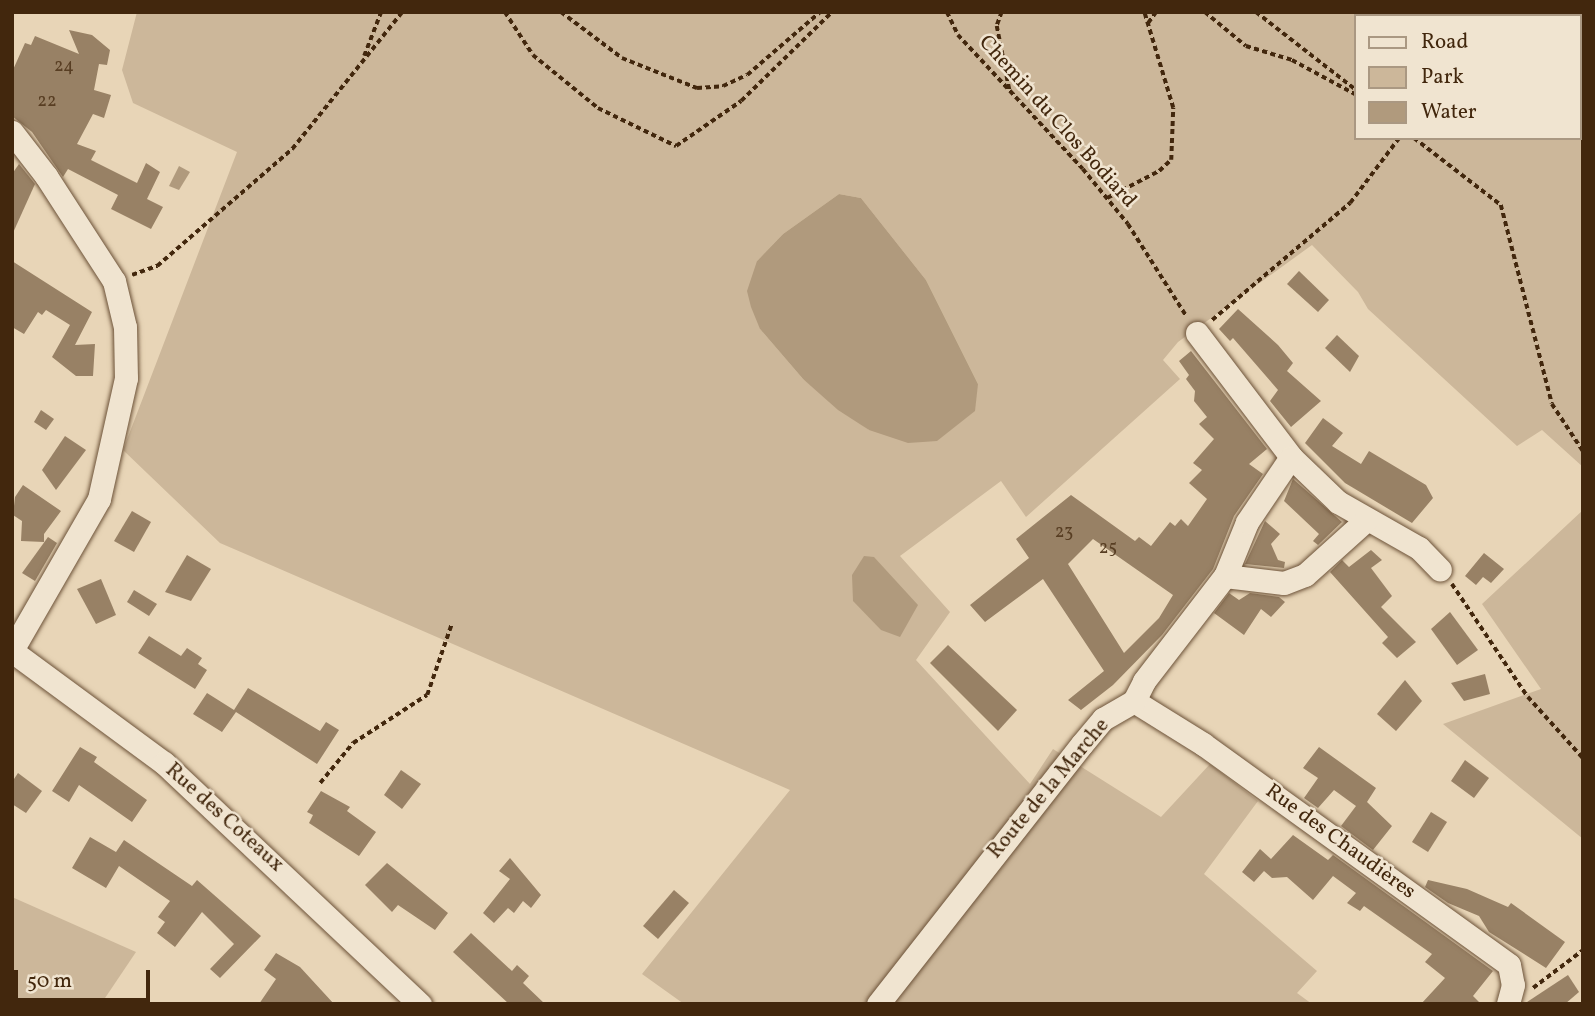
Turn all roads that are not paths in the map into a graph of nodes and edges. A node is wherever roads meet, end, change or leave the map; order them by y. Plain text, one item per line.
1 (12, 132) edge
2 (1197, 333) road end
3 (1291, 457) junction
4 (1366, 520) junction
5 (1440, 570) road end
6 (1225, 576) junction
7 (12, 651) edge
8 (1134, 701) junction
9 (1515, 1000) edge
10 (421, 1004) edge
11 (878, 1004) edge

1 - 7 street
2 - 3 street
3 - 4 street
3 - 6 street, Route de la Marche
4 - 5 street
4 - 6 street
6 - 8 street, Route de la Marche
7 - 10 street, Rue des Coteaux
8 - 9 street, Rue des Chaudières
8 - 11 street, Route de la Marche

